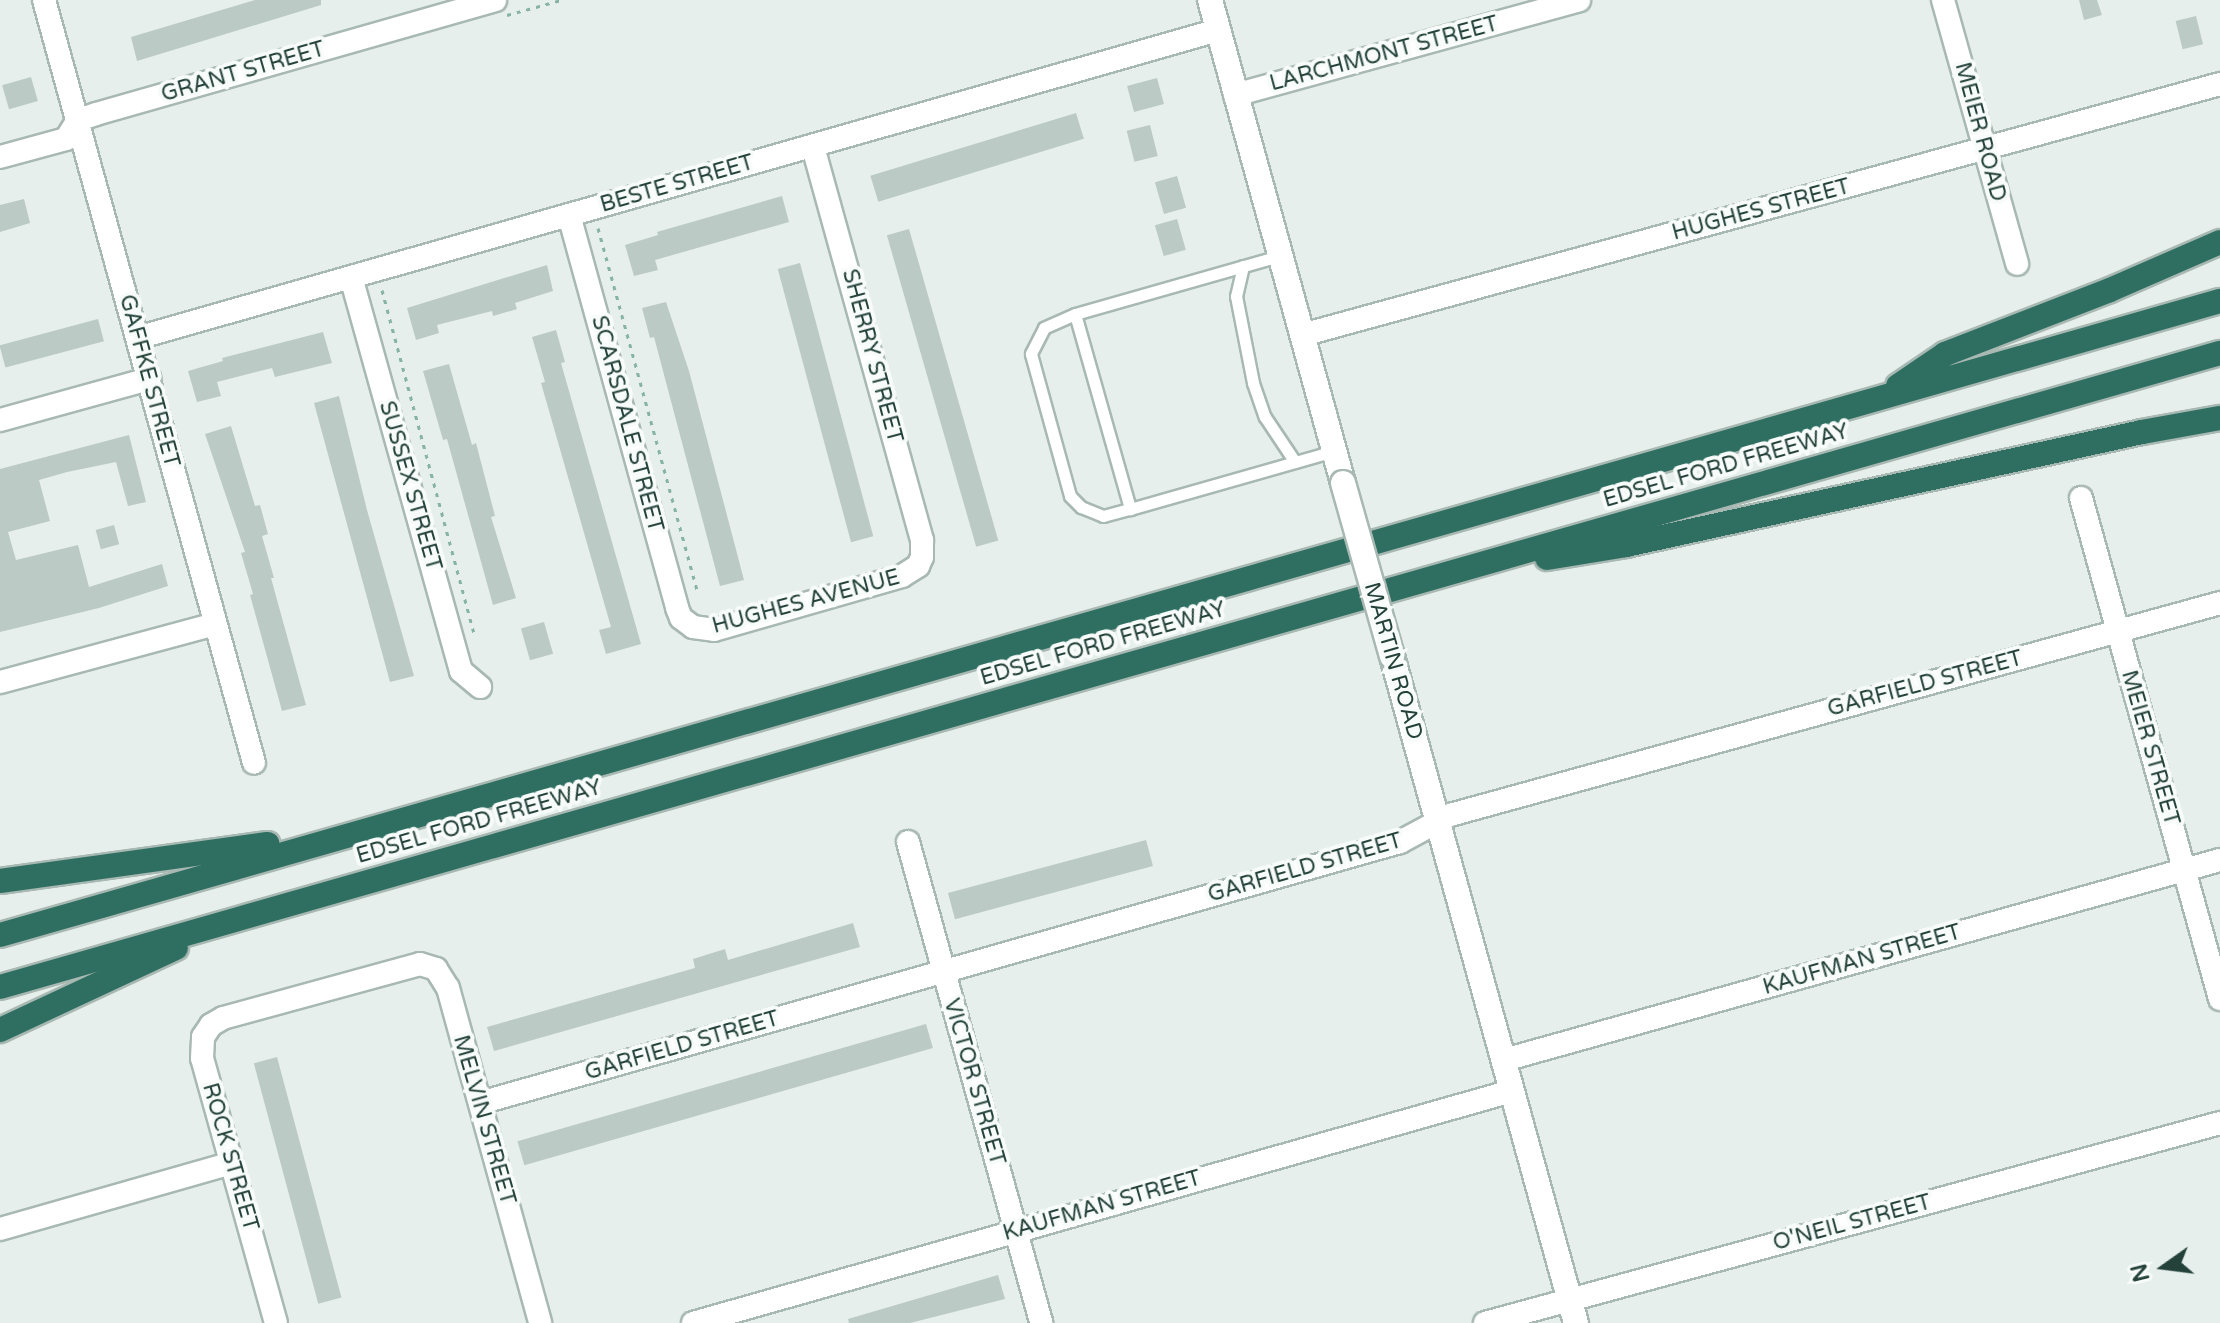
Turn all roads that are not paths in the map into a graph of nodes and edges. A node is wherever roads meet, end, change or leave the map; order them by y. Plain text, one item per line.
1 (44, 0) edge
2 (495, 0) edge
3 (1210, 0) edge
4 (1579, 0) edge
5 (1943, 0) edge
6 (1218, 30) junction
7 (2220, 84) edge
8 (1235, 95) junction
9 (78, 120) junction
10 (813, 146) junction
11 (1984, 149) junction
12 (0, 157) edge
13 (569, 215) junction
14 (2220, 242) edge
15 (1279, 256) junction
16 (2017, 264) dead end
17 (1243, 266) junction
18 (351, 277) junction
19 (2220, 301) edge
20 (1075, 314) junction
21 (1302, 335) junction
22 (137, 338) junction
23 (2220, 353) edge
24 (149, 379) junction
25 (1879, 399) junction
26 (2220, 418) edge
27 (0, 420) edge
28 (1334, 451) junction
29 (1295, 462) junction
30 (2081, 498) dead end
31 (1130, 509) junction
32 (918, 566) joint
33 (1442, 574) junction
34 (2220, 603) edge
35 (215, 624) junction
36 (693, 627) joint
37 (2116, 631) junction
38 (0, 682) edge
39 (480, 687) dead end
40 (254, 763) dead end
41 (1438, 821) junction
42 (353, 832) junction
43 (908, 842) dead end
44 (2220, 860) edge
45 (2184, 870) junction
46 (0, 881) edge
47 (243, 916) junction
48 (0, 935) edge
49 (943, 972) junction
50 (0, 987) edge
51 (299, 998) joint
52 (2220, 999) edge
53 (0, 1030) edge
54 (1504, 1060) junction
55 (1512, 1091) junction
56 (480, 1103) junction
57 (2220, 1123) edge
58 (232, 1163) junction
59 (0, 1229) edge
60 (1016, 1230) junction
61 (1569, 1299) junction
62 (276, 1323) edge
63 (540, 1323) edge
64 (693, 1323) edge
65 (1041, 1323) edge
66 (1485, 1323) edge
67 (1576, 1323) edge

1 - 9 street, GAFFKE STREET
2 - 9 street, GRANT STREET
3 - 6 street, MARTIN ROAD
4 - 8 street, LARCHMONT STREET
5 - 11 street, MEIER ROAD
6 - 8 street, MARTIN ROAD
6 - 10 street, BESTE STREET
7 - 11 street, HUGHES STREET
8 - 15 street, MARTIN ROAD
9 - 12 street, GRANT STREET
9 - 22 street, GAFFKE STREET
10 - 13 street, BESTE STREET
10 - 32 street, SHERRY STREET
11 - 16 street, MEIER ROAD
11 - 21 street, HUGHES STREET
13 - 18 street, BESTE STREET
13 - 36 street, SCARSDALE STREET
14 - 25 highway
15 - 17 lane
15 - 21 street, MARTIN ROAD
17 - 20 lane
17 - 29 lane
18 - 22 street, BESTE STREET
18 - 39 street, SUSSEX STREET
19 - 25 highway, EDSEL FORD FREEWAY
20 - 31 lane
20 - 31 lane
21 - 28 street, MARTIN ROAD
22 - 24 street, GAFFKE STREET
23 - 33 highway, EDSEL FORD FREEWAY
24 - 27 street
24 - 35 street, GAFFKE STREET
25 - 42 highway, EDSEL FORD FREEWAY
26 - 33 highway
28 - 29 lane
28 - 41 street, MARTIN ROAD, bridge
29 - 31 lane
30 - 37 street, MEIER STREET
32 - 36 street, HUGHES AVENUE
33 - 47 highway, EDSEL FORD FREEWAY
34 - 37 street, GARFIELD STREET
35 - 38 street
35 - 40 street, GAFFKE STREET
37 - 41 street, GARFIELD STREET
37 - 45 street, MEIER STREET
41 - 49 street, GARFIELD STREET
41 - 54 street, MARTIN ROAD
42 - 46 highway
42 - 48 highway, EDSEL FORD FREEWAY
43 - 49 street, VICTOR STREET
44 - 45 street, KAUFMAN STREET
45 - 52 street, MEIER STREET
45 - 54 street, KAUFMAN STREET
47 - 50 highway, EDSEL FORD FREEWAY
47 - 53 highway
49 - 56 street, GARFIELD STREET
49 - 60 street, VICTOR STREET
51 - 56 street, MELVIN STREET
51 - 58 street, ROCK STREET
54 - 55 street, MARTIN ROAD
55 - 60 street, KAUFMAN STREET
55 - 61 street, MARTIN ROAD
56 - 63 street, MELVIN STREET
57 - 61 street, O'NEIL STREET
58 - 59 street
58 - 62 street, ROCK STREET
60 - 64 street, KAUFMAN STREET
60 - 65 street, VICTOR STREET
61 - 66 street, O'NEIL STREET
61 - 67 street, MARTIN ROAD

